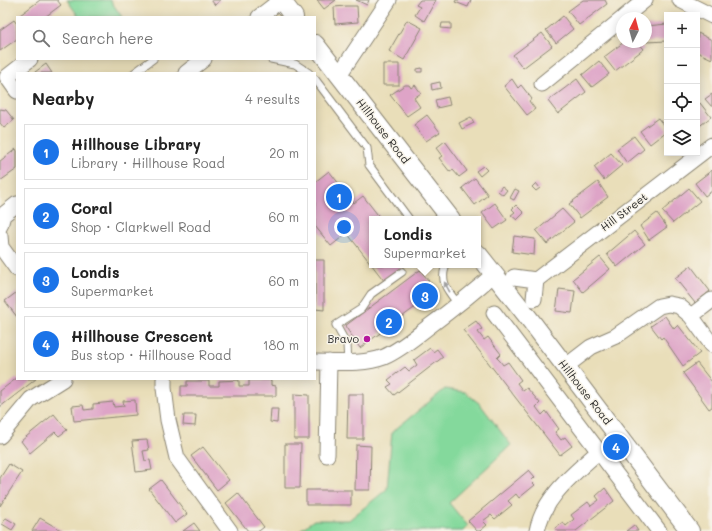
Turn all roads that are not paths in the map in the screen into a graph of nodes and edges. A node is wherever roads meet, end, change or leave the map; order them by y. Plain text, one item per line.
1 (281, 0) edge
2 (389, 0) edge
3 (645, 0) edge
4 (680, 0) edge
5 (630, 12) edge
6 (260, 16) edge
7 (293, 16) edge
8 (712, 16) edge
9 (616, 23) edge
10 (316, 45) edge
11 (29, 60) edge
12 (151, 60) edge
13 (203, 60) edge
14 (276, 60) edge
15 (135, 72) edge
16 (187, 72) edge
17 (307, 72) edge
18 (339, 75) junction
19 (4, 80) edge
20 (316, 80) edge
21 (542, 84) dead end
22 (16, 90) edge
23 (712, 145) edge
24 (16, 205) edge
25 (407, 216) edge
26 (449, 216) edge
27 (0, 226) edge
28 (0, 236) edge
29 (481, 258) edge
30 (16, 267) edge
31 (444, 268) edge
32 (402, 272) dead end
33 (494, 274) junction
34 (514, 277) dead end
35 (536, 280) junction
36 (534, 299) dead end
37 (712, 300) edge
38 (458, 304) junction
39 (494, 312) dead end
40 (691, 316) junction
41 (712, 345) edge
42 (322, 362) edge
43 (348, 362) junction
44 (565, 367) junction
45 (61, 380) edge
46 (164, 380) edge
47 (0, 436) edge
48 (599, 451) junction
49 (327, 455) dead end
50 (230, 531) edge
51 (537, 531) edge
52 (659, 531) edge
53 (690, 531) edge

1 - 6 street
1 - 7 street
2 - 18 street
3 - 5 street
4 - 8 street
9 - 21 street
10 - 18 street, Hillhouse Road
11 - 19 street
12 - 15 lane
13 - 16 street
14 - 17 lane
18 - 26 street, Hillhouse Road
19 - 22 street
20 - 25 lane
23 - 35 street, Hill Street
24 - 27 street
28 - 30 street
29 - 33 street, Hillhouse Road
38 -> 31 lane
32 - 43 lane
33 - 38 street
33 - 44 street, Hillhouse Road
34 - 35 street
35 - 36 street
37 - 40 street
38 - 43 street
39 - 48 street
40 - 41 street
40 - 44 street
42 - 43 street
42 - 49 street
44 - 53 street, Hillhouse Road
45 - 47 street
46 - 50 street
48 - 51 street
48 - 52 street

